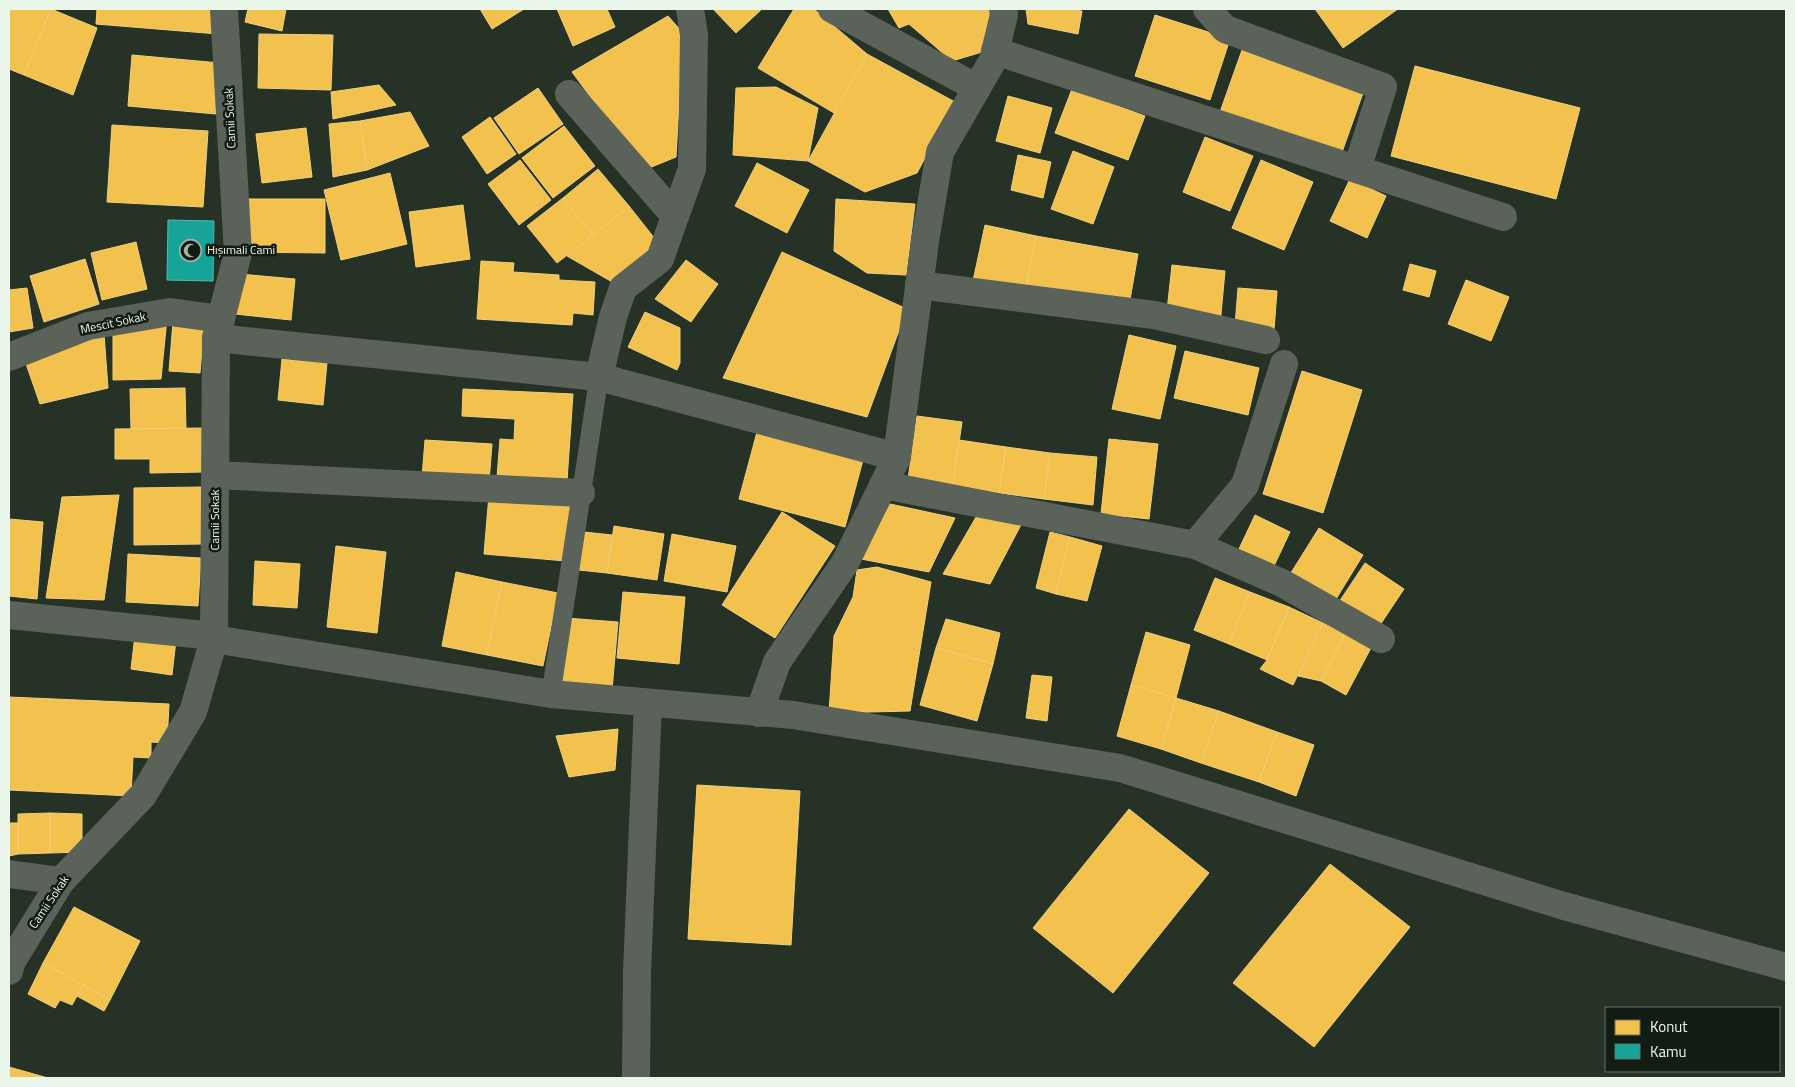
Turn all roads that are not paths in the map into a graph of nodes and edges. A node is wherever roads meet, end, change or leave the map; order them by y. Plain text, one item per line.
1 (224, 9) edge
2 (690, 9) edge
3 (832, 9) edge
4 (1003, 9) edge
5 (1207, 9) edge
6 (995, 52) junction
7 (977, 88) junction
8 (569, 94) dead end
9 (1357, 169) junction
10 (675, 216) junction
11 (1503, 217) dead end
12 (919, 285) junction
13 (218, 329) junction
14 (1266, 340) dead end
15 (9, 357) edge
16 (1284, 364) dead end
17 (599, 376) junction
18 (897, 457) junction
19 (215, 476) junction
20 (883, 485) junction
21 (581, 493) junction
22 (1195, 546) junction
23 (9, 616) edge
24 (214, 637) junction
25 (1381, 639) dead end
26 (551, 694) junction
27 (648, 703) junction
28 (759, 713) junction
29 (9, 874) edge
30 (61, 881) junction
31 (1786, 967) edge
32 (9, 971) edge
33 (636, 1078) edge

1 - 13 street, Camii Sokak
2 - 10 street
3 - 7 street
4 - 6 street
5 - 9 street
6 - 7 street
6 - 9 street
7 - 12 street
8 - 10 street
9 - 11 street
10 - 17 street
12 - 14 street
12 - 18 street
13 - 15 street, Mescit Sokak
13 - 17 street, Mescit Sokak
13 - 19 street, Camii Sokak
16 - 22 street
17 - 18 street, Mescit Sokak
17 - 21 lane
18 - 20 street
19 - 21 street
19 - 24 street, Camii Sokak
20 - 22 street
20 - 28 street
21 - 26 lane
22 - 25 street
23 - 24 street
24 - 26 street
24 - 30 street, Camii Sokak
26 - 27 street
27 - 28 street
27 - 33 street
28 - 31 street
29 - 30 street
30 - 32 street, Camii Sokak

